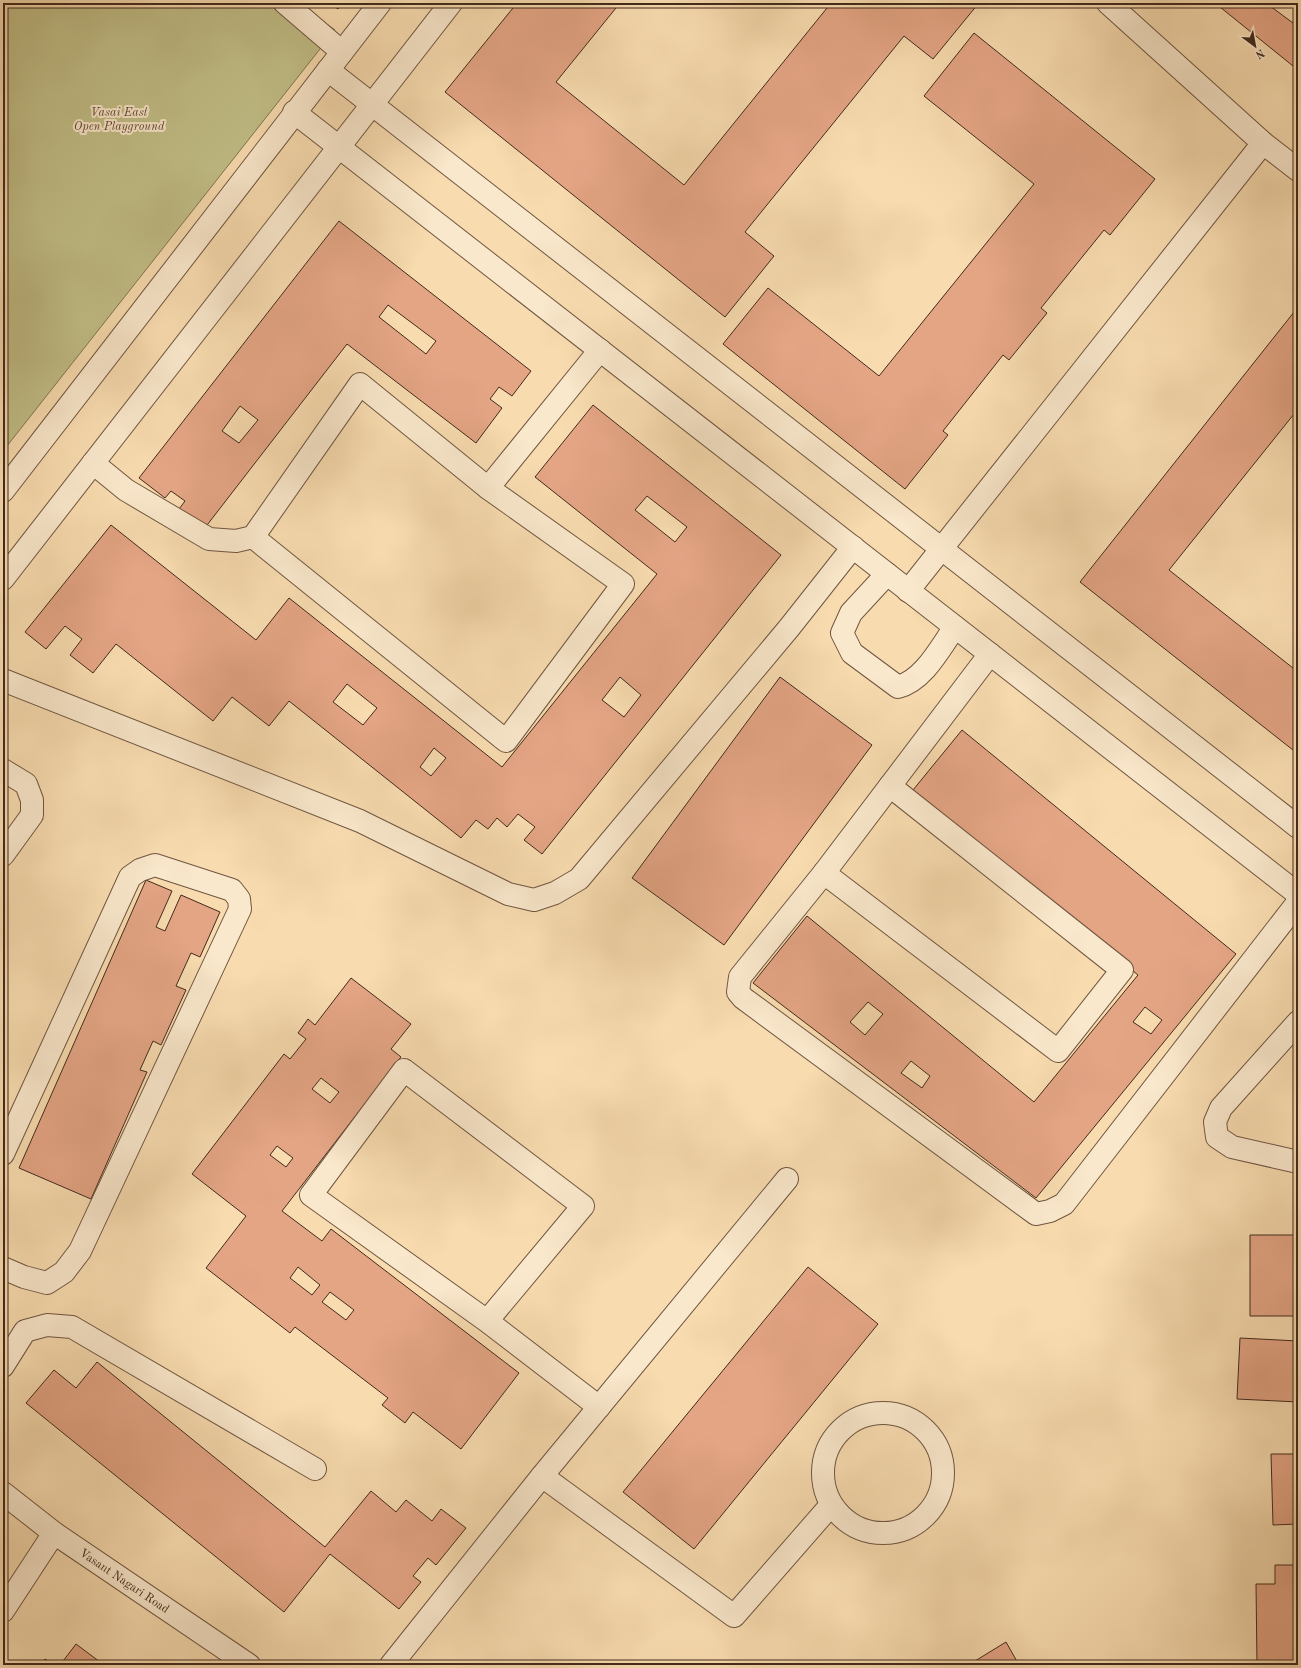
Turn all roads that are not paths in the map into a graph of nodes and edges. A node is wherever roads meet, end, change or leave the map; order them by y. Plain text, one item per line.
1 (285, 3) edge
2 (380, 3) edge
3 (451, 3) edge
4 (1108, 3) edge
5 (342, 52) junction
6 (328, 70) junction
7 (372, 104) junction
8 (294, 112) junction
9 (1263, 143) junction
10 (339, 147) junction
11 (1298, 170) edge
12 (600, 350) junction
13 (93, 463) junction
14 (488, 488) junction
15 (3, 491) edge
16 (253, 537) junction
17 (853, 547) junction
18 (941, 548) junction
19 (887, 574) junction
20 (3, 579) edge
21 (908, 591) junction
22 (955, 627) junction
23 (990, 654) junction
24 (3, 680) edge
25 (3, 770) edge
26 (890, 786) junction
27 (1298, 827) edge
28 (3, 855) edge
29 (824, 873) junction
30 (1298, 894) edge
31 (1298, 902) edge
32 (1298, 1022) edge
33 (3, 1154) edge
34 (1298, 1162) edge
35 (787, 1179) dead end
36 (3, 1268) edge
37 (487, 1321) junction
38 (3, 1366) edge
39 (599, 1407) junction
40 (315, 1469) dead end
41 (542, 1476) junction
42 (3, 1493) edge
43 (831, 1505) junction
44 (54, 1533) junction
45 (3, 1611) edge
46 (249, 1665) edge
47 (391, 1665) edge

1 - 5 street
2 - 5 street
3 - 7 street
4 - 9 street
5 - 6 street
6 - 7 street
6 - 8 street
7 - 10 street
7 - 18 street
8 - 10 street
8 - 15 street
9 - 11 street
9 - 18 street
10 - 12 street
10 - 13 street
12 - 14 street
12 - 17 street
13 - 16 street
13 - 20 street
14 - 16 street
14 - 16 street
17 - 19 street
17 - 24 street
18 - 21 street
18 - 27 street
19 - 21 street
19 - 22 street
21 - 22 street
22 - 23 street
23 - 26 street
23 - 30 street
25 - 28 street
26 - 29 street
26 - 29 street
29 - 31 street
32 - 34 street
33 - 36 street
35 - 39 street
37 - 37 street
37 - 39 street
38 - 40 street
39 - 41 street
41 - 43 street
41 - 47 street
42 - 44 street, Vasant Nagari Road
43 - 43 street
44 - 45 street
44 - 46 street, Vasant Nagari Road

